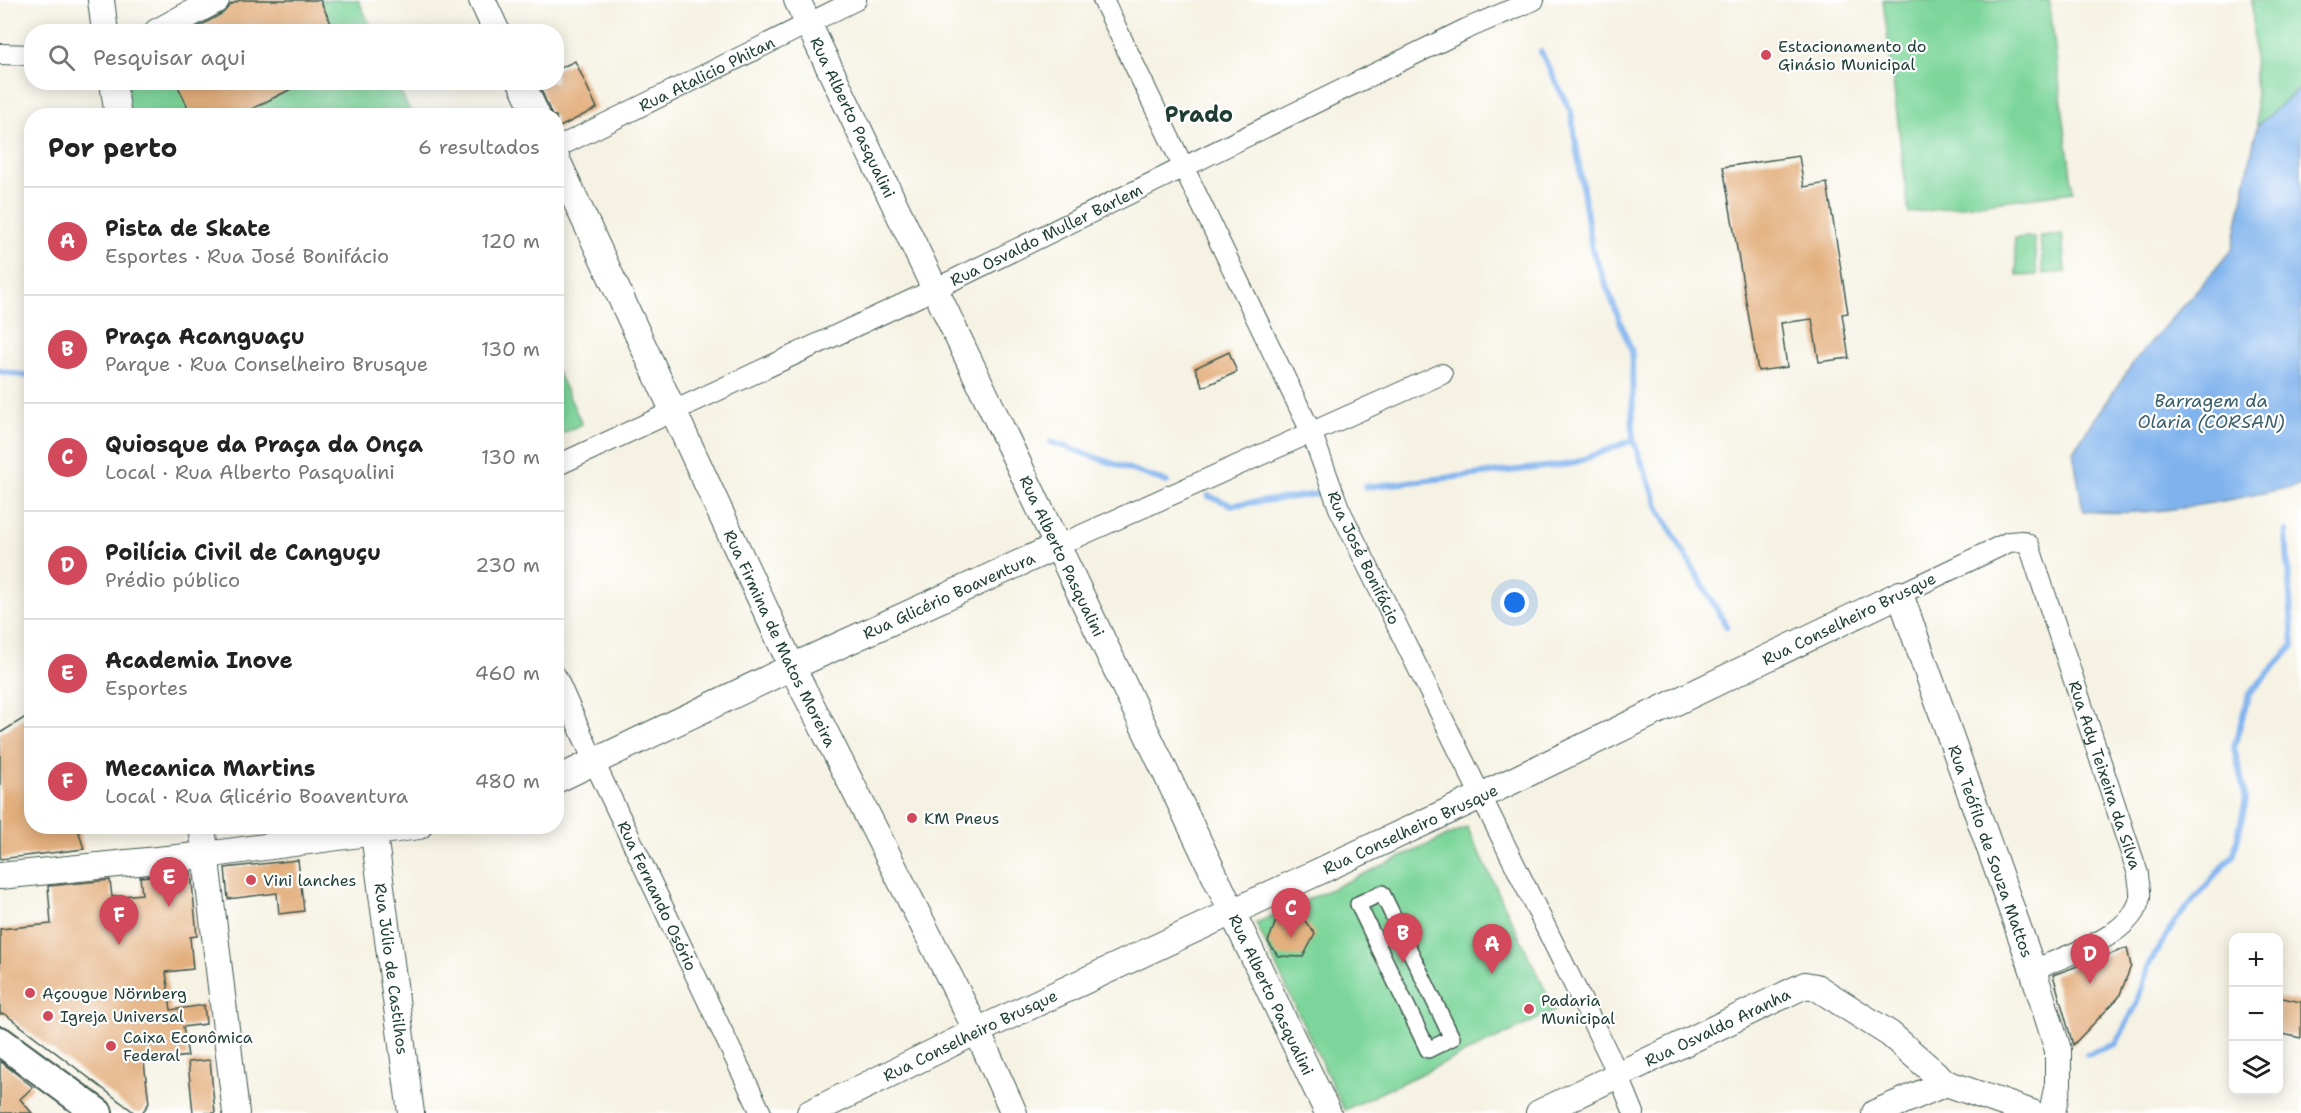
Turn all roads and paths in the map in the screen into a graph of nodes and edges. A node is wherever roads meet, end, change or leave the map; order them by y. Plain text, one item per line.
1 (101, 0) edge
2 (216, 0) edge
3 (482, 0) edge
4 (797, 0) edge
5 (856, 0) edge
6 (1103, 0) edge
7 (1534, 0) edge
8 (104, 24) edge
9 (172, 24) edge
10 (493, 24) edge
11 (808, 24) junction
12 (0, 54) edge
13 (24, 55) edge
14 (114, 90) edge
15 (525, 90) edge
16 (117, 108) edge
17 (533, 108) edge
18 (564, 144) edge
19 (1185, 167) junction
20 (564, 175) edge
21 (934, 289) junction
22 (1442, 374) dead end
23 (672, 410) junction
24 (1312, 434) junction
25 (564, 462) edge
26 (2009, 542) joint
27 (1057, 546) junction
28 (1900, 594) junction
29 (792, 667) junction
30 (564, 694) edge
31 (595, 764) junction
32 (564, 777) edge
33 (1483, 795) junction
34 (203, 834) edge
35 (346, 834) edge
36 (374, 834) edge
37 (206, 855) junction
38 (0, 876) edge
39 (1231, 911) junction
40 (1404, 940) junction
41 (1380, 951) junction
42 (1419, 968) junction
43 (2033, 970) junction
44 (1394, 980) junction
45 (977, 1031) junction
46 (0, 1041) edge
47 (1618, 1074) junction
48 (1946, 1083) junction
49 (61, 1099) edge
50 (98, 1113) edge
51 (236, 1113) edge
52 (411, 1113) edge
53 (761, 1113) edge
54 (810, 1113) edge
55 (1014, 1113) edge
56 (1328, 1113) edge
57 (1539, 1113) edge
58 (1634, 1113) edge
59 (1875, 1113) edge
60 (2032, 1113) edge
61 (2052, 1113) edge

1 - 8 street
2 - 9 street
3 - 10 street
4 - 11 street, Rua Alberto Pasqualini
5 - 11 street, Rua Atalicio Phitan
6 - 19 street, Rua José Bonifácio
7 - 19 street, Rua Osvaldo Muller Barlem
11 - 18 street, Rua Atalicio Phitan
11 - 21 street, Rua Alberto Pasqualini
12 - 13 street
14 - 16 street
15 - 17 street
19 - 21 street, Rua Osvaldo Muller Barlem
19 - 24 street, Rua José Bonifácio
20 - 23 street, Rua Firmina de Matos Moreira
21 - 23 street, Rua Osvaldo Muller Barlem
21 - 27 street, Rua Alberto Pasqualini
22 - 24 street, Rua Glicério Boaventura
23 - 25 street, Rua Osvaldo Muller Barlem
23 - 29 street, Rua Firmina de Matos Moreira
24 - 27 street, Rua Glicério Boaventura
24 - 33 street, Rua José Bonifácio
26 - 28 street, Rua Conselheiro Brusque
26 - 43 street, Rua Ady Teixeira da Silva
27 - 29 street, Rua Glicério Boaventura
27 - 39 street, Rua Alberto Pasqualini
28 - 33 street, Rua Conselheiro Brusque
28 - 43 street, Rua Teófilo de Souza Mattos
29 - 31 street, Rua Glicério Boaventura
29 - 45 street, Rua Firmina de Matos Moreira
30 - 31 street, Rua Fernando Osório
31 - 32 street, Rua Glicério Boaventura
31 - 53 street, Rua Fernando Osório
33 - 39 street, Rua Conselheiro Brusque
33 - 47 street, Rua José Bonifácio
34 - 37 street
35 - 37 street
36 - 52 street, Rua Júlio de Castilhos
37 - 38 street
37 - 51 street
39 - 45 street, Rua Conselheiro Brusque
39 - 56 street, Rua Alberto Pasqualini
40 - 41 street
40 - 41 street
40 - 42 street
41 - 44 street
42 - 44 street
42 - 44 street
43 - 61 street, Rua Teófilo de Souza Mattos
45 - 54 street, Rua Conselheiro Brusque
45 - 55 street, Rua Firmina de Matos Moreira
46 - 49 main road
47 - 48 street, Rua Osvaldo Aranha
47 - 57 street, Rua Osvaldo Aranha
47 - 58 street, Rua José Bonifácio
48 - 59 street
48 - 60 street
49 - 50 main road

